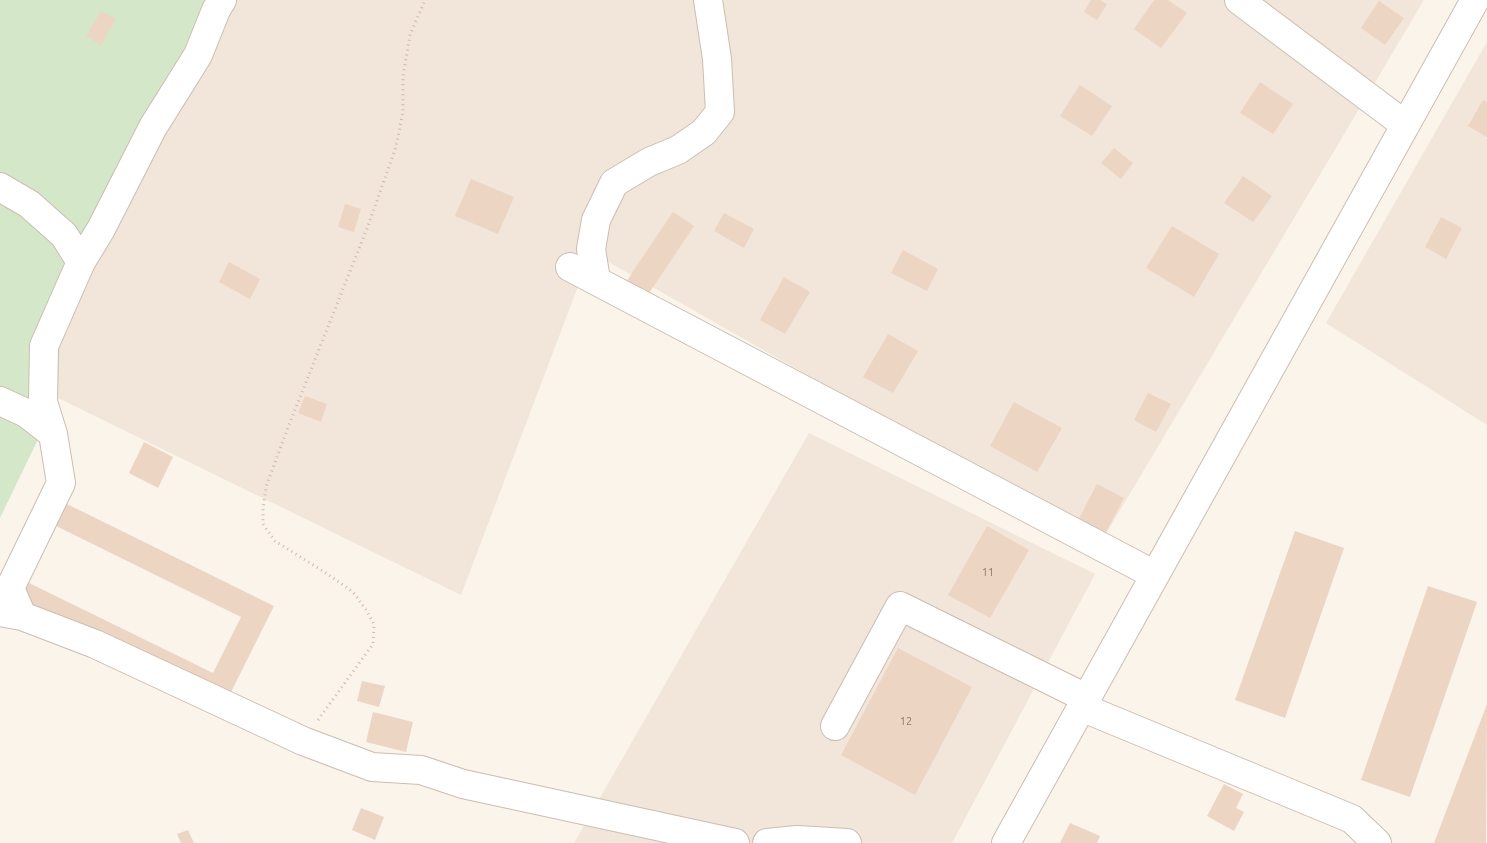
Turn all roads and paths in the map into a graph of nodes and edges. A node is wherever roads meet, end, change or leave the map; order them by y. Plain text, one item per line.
1 (222, 0) edge
2 (425, 0) edge
3 (708, 0) edge
4 (1239, 0) edge
5 (1475, 0) edge
6 (1404, 124) junction
7 (0, 187) edge
8 (81, 262) junction
9 (570, 267) dead end
10 (596, 280) junction
11 (0, 401) edge
12 (53, 434) junction
13 (1155, 574) junction
14 (11, 614) edge
15 (1084, 703) junction
16 (835, 726) dead end
17 (303, 741) junction
18 (735, 843) edge
19 (768, 843) edge
20 (847, 843) edge
21 (1006, 843) edge
22 (1376, 843) edge

1 - 8 street
2 - 17 path
3 - 10 street
4 - 6 street
5 - 6 street
6 - 13 street
7 - 8 street
8 - 12 street
9 - 10 street
10 - 13 street
11 - 12 street
12 - 14 street
13 - 15 street
14 - 17 street
15 - 16 street
15 - 21 street
15 - 22 street
17 - 18 street
19 - 20 street

